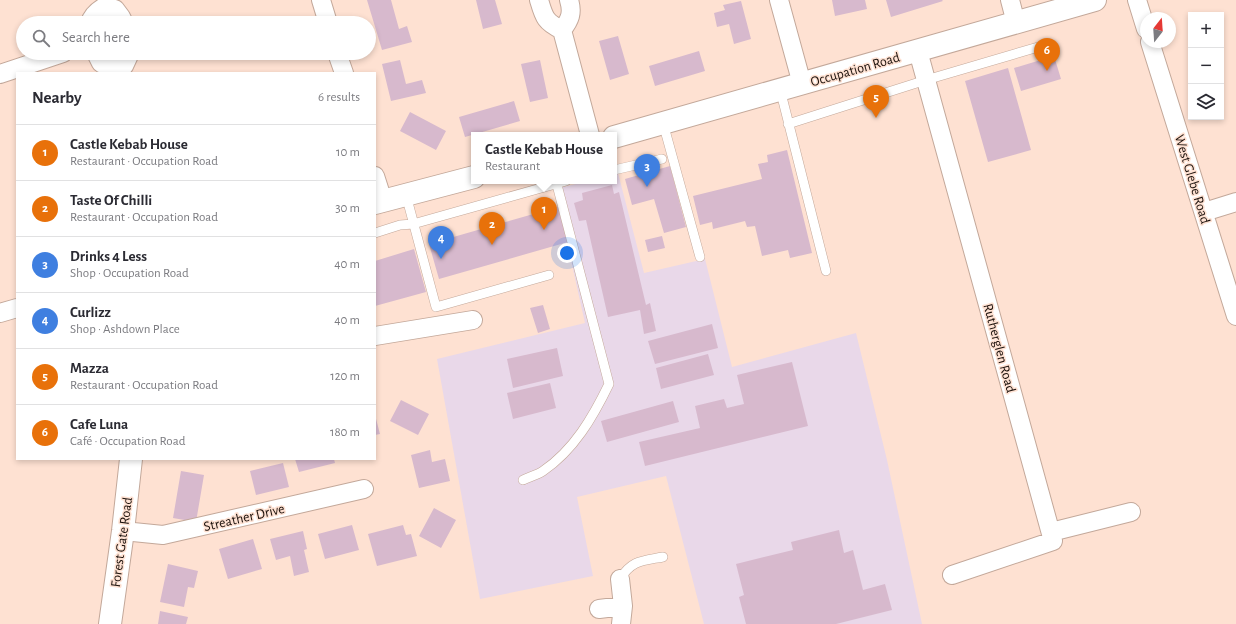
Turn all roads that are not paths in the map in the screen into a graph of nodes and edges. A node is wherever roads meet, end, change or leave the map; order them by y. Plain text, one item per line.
1 (321, 0) edge
2 (539, 0) edge
3 (569, 0) edge
4 (779, 0) edge
5 (1010, 0) edge
6 (1095, 0) edge
7 (1137, 0) edge
8 (1141, 12) edge
9 (93, 16) edge
10 (120, 16) edge
11 (326, 16) edge
12 (1016, 23) junction
13 (562, 30) junction
14 (1045, 45) dead end
15 (1152, 48) edge
16 (918, 51) junction
17 (42, 60) edge
18 (100, 60) edge
19 (127, 60) edge
20 (340, 60) edge
21 (344, 72) edge
22 (0, 74) edge
23 (926, 80) junction
24 (802, 84) junction
25 (780, 89) junction
26 (663, 123) junction
27 (788, 124) junction
28 (589, 132) edge
29 (617, 136) edge
30 (662, 159) dead end
31 (617, 169) edge
32 (471, 178) edge
33 (376, 182) edge
34 (550, 184) edge
35 (558, 184) edge
36 (406, 195) junction
37 (379, 202) edge
38 (1236, 202) edge
39 (1204, 212) junction
40 (413, 224) junction
41 (376, 233) edge
42 (700, 257) dead end
43 (826, 271) dead end
44 (549, 275) dead end
45 (16, 308) edge
46 (0, 313) edge
47 (1236, 316) edge
48 (473, 320) dead end
49 (376, 336) edge
50 (131, 460) edge
51 (523, 480) dead end
52 (364, 489) dead end
53 (1131, 512) dead end
54 (123, 530) junction
55 (1051, 532) junction
56 (663, 556) dead end
57 (952, 575) dead end
58 (620, 579) joint
59 (599, 609) dead end
60 (622, 615) edge
61 (110, 624) edge

1 - 11 street
2 - 13 street
3 - 13 street
4 - 24 street
5 - 12 street
6 - 12 street, Occupation Road
7 - 8 street
9 - 10 street
12 - 16 street, Occupation Road
13 - 28 street
14 - 23 lane
15 - 39 street, West Glebe Road
16 - 23 street, Rutherglen Road
16 - 24 street, Occupation Road
17 - 22 street
18 - 19 street
20 - 21 street
23 - 27 lane
23 - 55 street, Rutherglen Road
24 - 25 street, Occupation Road
25 - 26 street, Occupation Road
25 - 27 lane
26 - 29 street, Occupation Road
26 - 42 lane
27 - 43 lane
30 - 31 lane
32 - 36 street
33 - 37 street
34 - 40 lane
35 - 51 lane
36 - 37 street
36 - 40 lane
38 - 39 street
39 - 47 street, West Glebe Road
40 - 41 lane
40 - 44 lane
45 - 46 street
48 - 49 street
50 - 54 street, Forest Gate Road
52 - 54 street, Streather Drive
53 - 55 street
54 - 61 street, Forest Gate Road
55 - 57 street
56 - 58 lane
58 - 60 street
59 - 60 street

